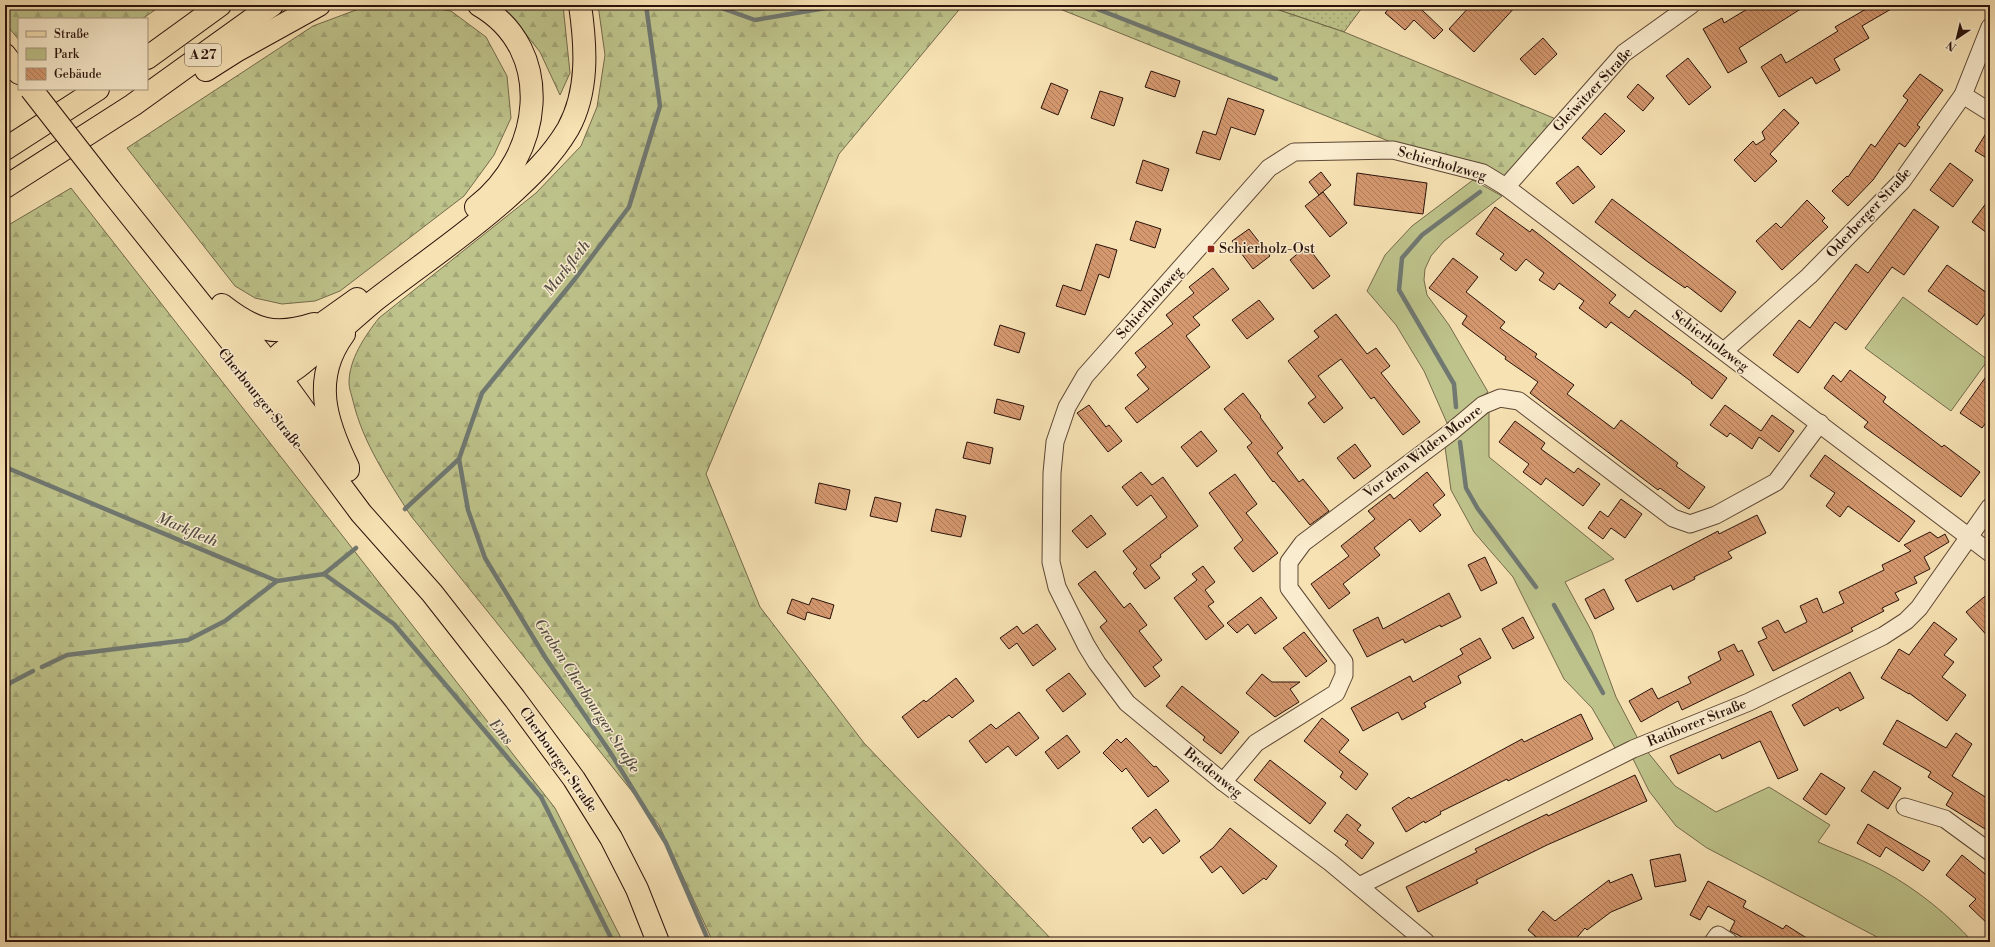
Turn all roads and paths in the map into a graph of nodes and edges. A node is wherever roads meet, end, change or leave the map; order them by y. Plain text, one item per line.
1 (220, 5) edge
2 (272, 5) edge
3 (319, 5) edge
4 (479, 5) edge
5 (580, 5) edge
6 (1691, 5) edge
7 (1990, 27) edge
8 (148, 57) edge
9 (32, 90) edge
10 (96, 90) edge
11 (1963, 95) junction
12 (133, 105) junction
13 (1990, 112) edge
14 (5, 149) edge
15 (5, 187) edge
16 (1506, 187) junction
17 (109, 189) junction
18 (374, 302) junction
19 (222, 304) junction
20 (345, 308) junction
21 (1724, 351) junction
22 (270, 373) junction
23 (1820, 424) junction
24 (348, 470) junction
25 (1990, 507) edge
26 (1968, 537) junction
27 (1990, 553) edge
28 (1051, 562) joint
29 (432, 593) junction
30 (1223, 782) junction
31 (1905, 807) dead end
32 (1990, 852) edge
33 (1359, 886) junction
34 (658, 942) edge
35 (1426, 942) edge
36 (1713, 942) edge
37 (1729, 942) edge

1 - 8 main road, A 27
2 - 12 main road, A 27
3 - 12 main road
4 - 20 main road
5 - 18 main road
6 - 16 street, Gleiwitzer Straße
7 - 11 street, Oderberger Straße
9 - 17 main road, Cherbourger Straße, bridge
10 - 14 main road
11 - 13 street
11 - 21 street, Oderberger Straße
12 - 15 main road, A 27
16 - 21 street, Schierholzweg
16 - 28 street, Schierholzweg
17 - 19 main road, Cherbourger Straße
17 - 22 main road, Cherbourger Straße
17 - 29 main road, Cherbourger Straße
18 - 22 main road
18 - 24 main road
19 - 20 main road
19 - 22 main road, Cherbourger Straße
20 - 22 main road
21 - 23 street, Schierholzweg
22 - 24 main road, Cherbourger Straße
22 - 29 main road, Cherbourger Straße
23 - 26 street, Schierholzweg
23 - 30 street, Vor dem Wilden Moore
24 - 29 main road, Cherbourger Straße
25 - 26 street, Ratiborer Straße
26 - 27 street, Schierholzweg
26 - 33 street, Ratiborer Straße
28 - 30 street, Bredenweg
29 - 34 main road, Cherbourger Straße
30 - 33 street, Bredenweg
31 - 32 street
33 - 35 street, Bredenweg
36 - 37 street

